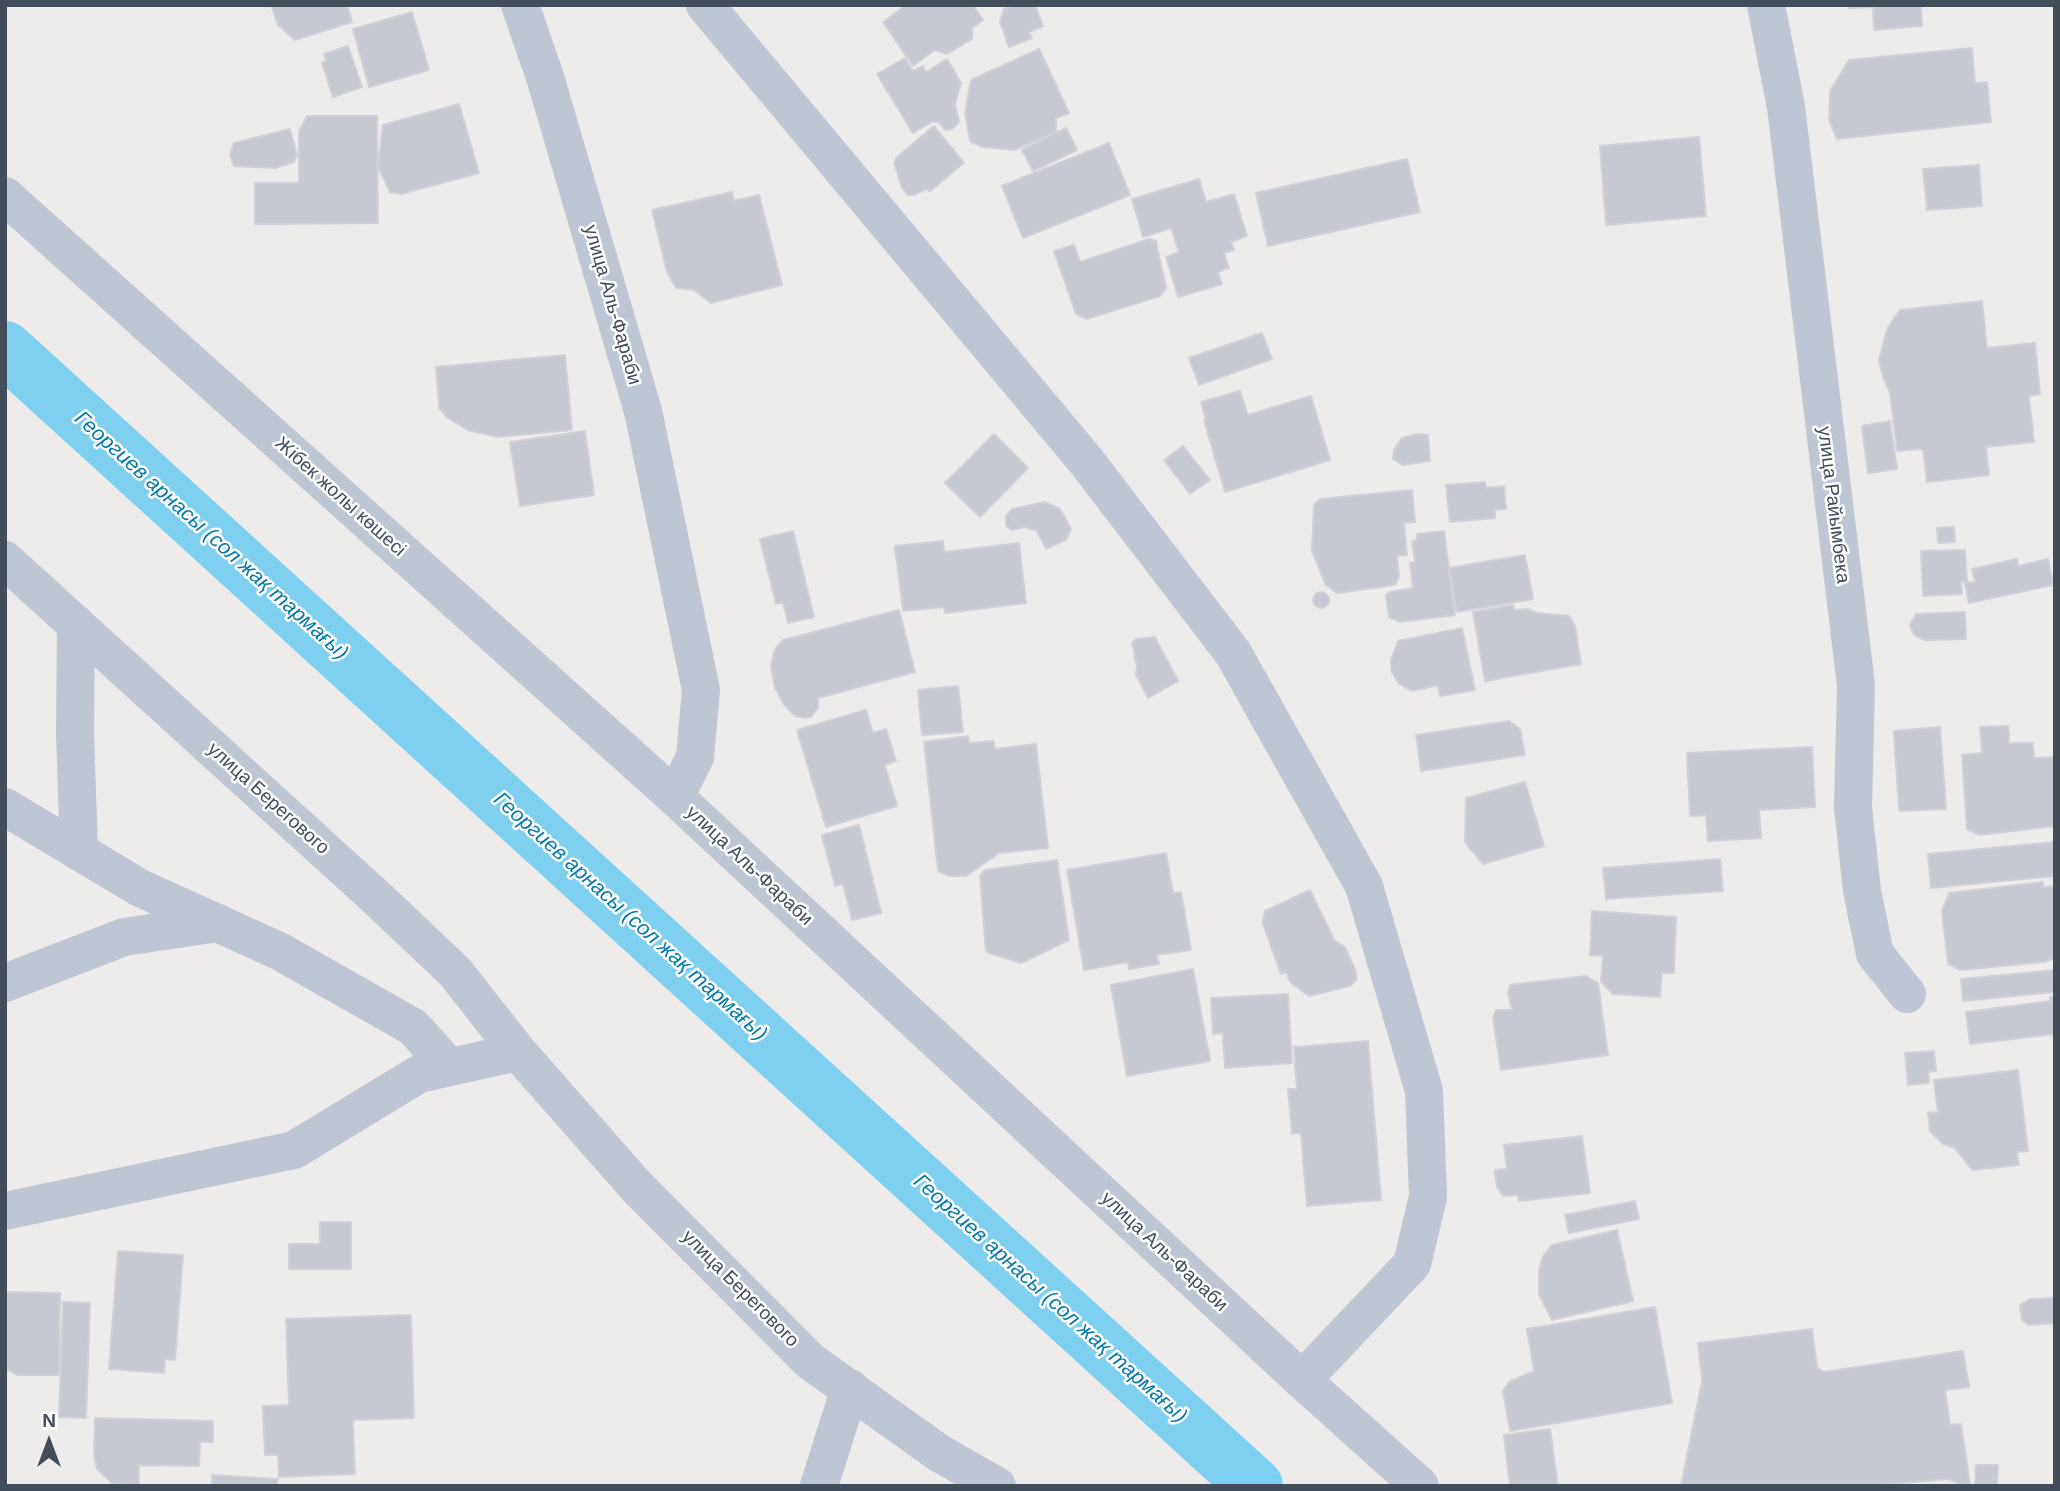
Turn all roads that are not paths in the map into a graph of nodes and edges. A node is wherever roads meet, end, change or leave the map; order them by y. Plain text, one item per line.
1 (520, 5) edge
2 (705, 5) edge
3 (1766, 5) edge
4 (5, 196) edge
5 (5, 560) edge
6 (76, 624) junction
7 (675, 797) junction
8 (5, 807) edge
9 (79, 852) junction
10 (218, 923) junction
11 (5, 982) edge
12 (1907, 995) dead end
13 (517, 1052) junction
14 (449, 1067) junction
15 (5, 1211) edge
16 (1302, 1380) junction
17 (850, 1388) junction
18 (819, 1486) edge
19 (997, 1486) edge
20 (1420, 1486) edge

1 - 7 street, улица Аль-Фараби
2 - 16 street
3 - 12 street, улица Райымбека
4 - 7 street, Жібек жолы көшесі
5 - 6 street, улица Берегового
6 - 9 street
6 - 13 street, улица Берегового
7 - 16 street, улица Аль-Фараби
8 - 9 street
9 - 10 street
10 - 11 street
10 - 14 street
13 - 14 street
13 - 17 street, улица Берегового
14 - 15 street
16 - 20 street, улица Аль-Фараби
17 - 18 street
17 - 19 street, улица Берегового

